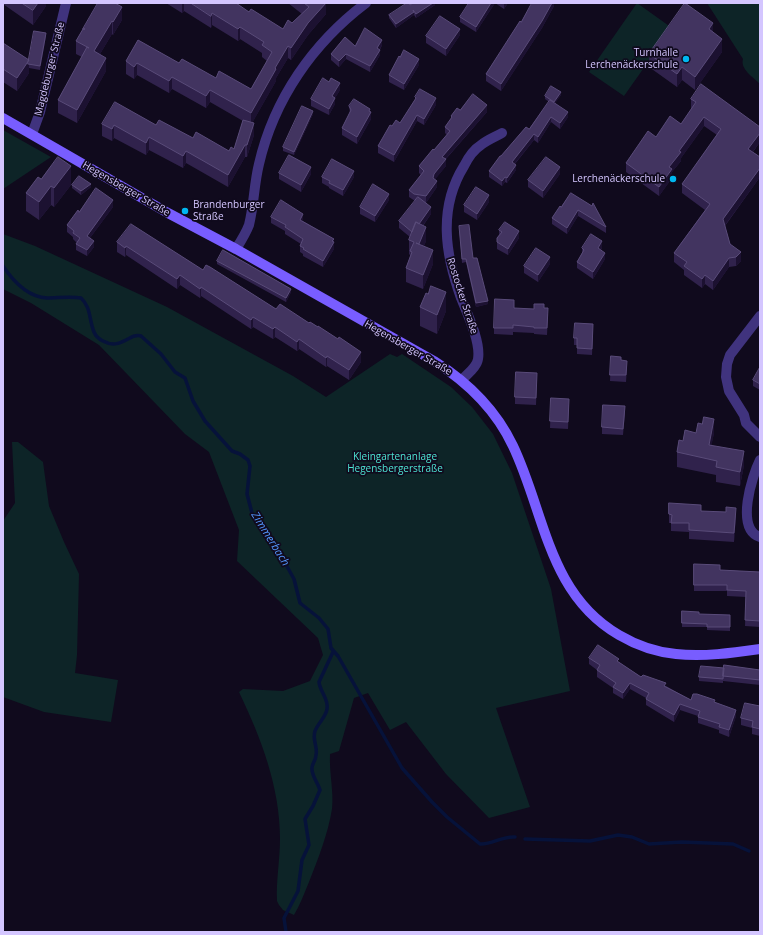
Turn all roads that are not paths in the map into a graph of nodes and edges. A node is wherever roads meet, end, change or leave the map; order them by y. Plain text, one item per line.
1 (66, 3) edge
2 (366, 3) edge
3 (3, 118) edge
4 (502, 133) dead end
5 (32, 134) junction
6 (236, 249) junction
7 (760, 316) edge
8 (462, 380) junction
9 (760, 437) edge
10 (760, 460) edge
11 (760, 537) edge
12 (760, 650) edge

1 - 5 street, Magdeburger Straße
2 - 6 street
3 - 5 street, Hegensberger Straße
4 - 8 street, Rostocker Straße
5 - 6 street, Hegensberger Straße
6 - 8 street, Hegensberger Straße
7 - 9 street
8 - 12 street, Hegensberger Straße
10 - 11 street

